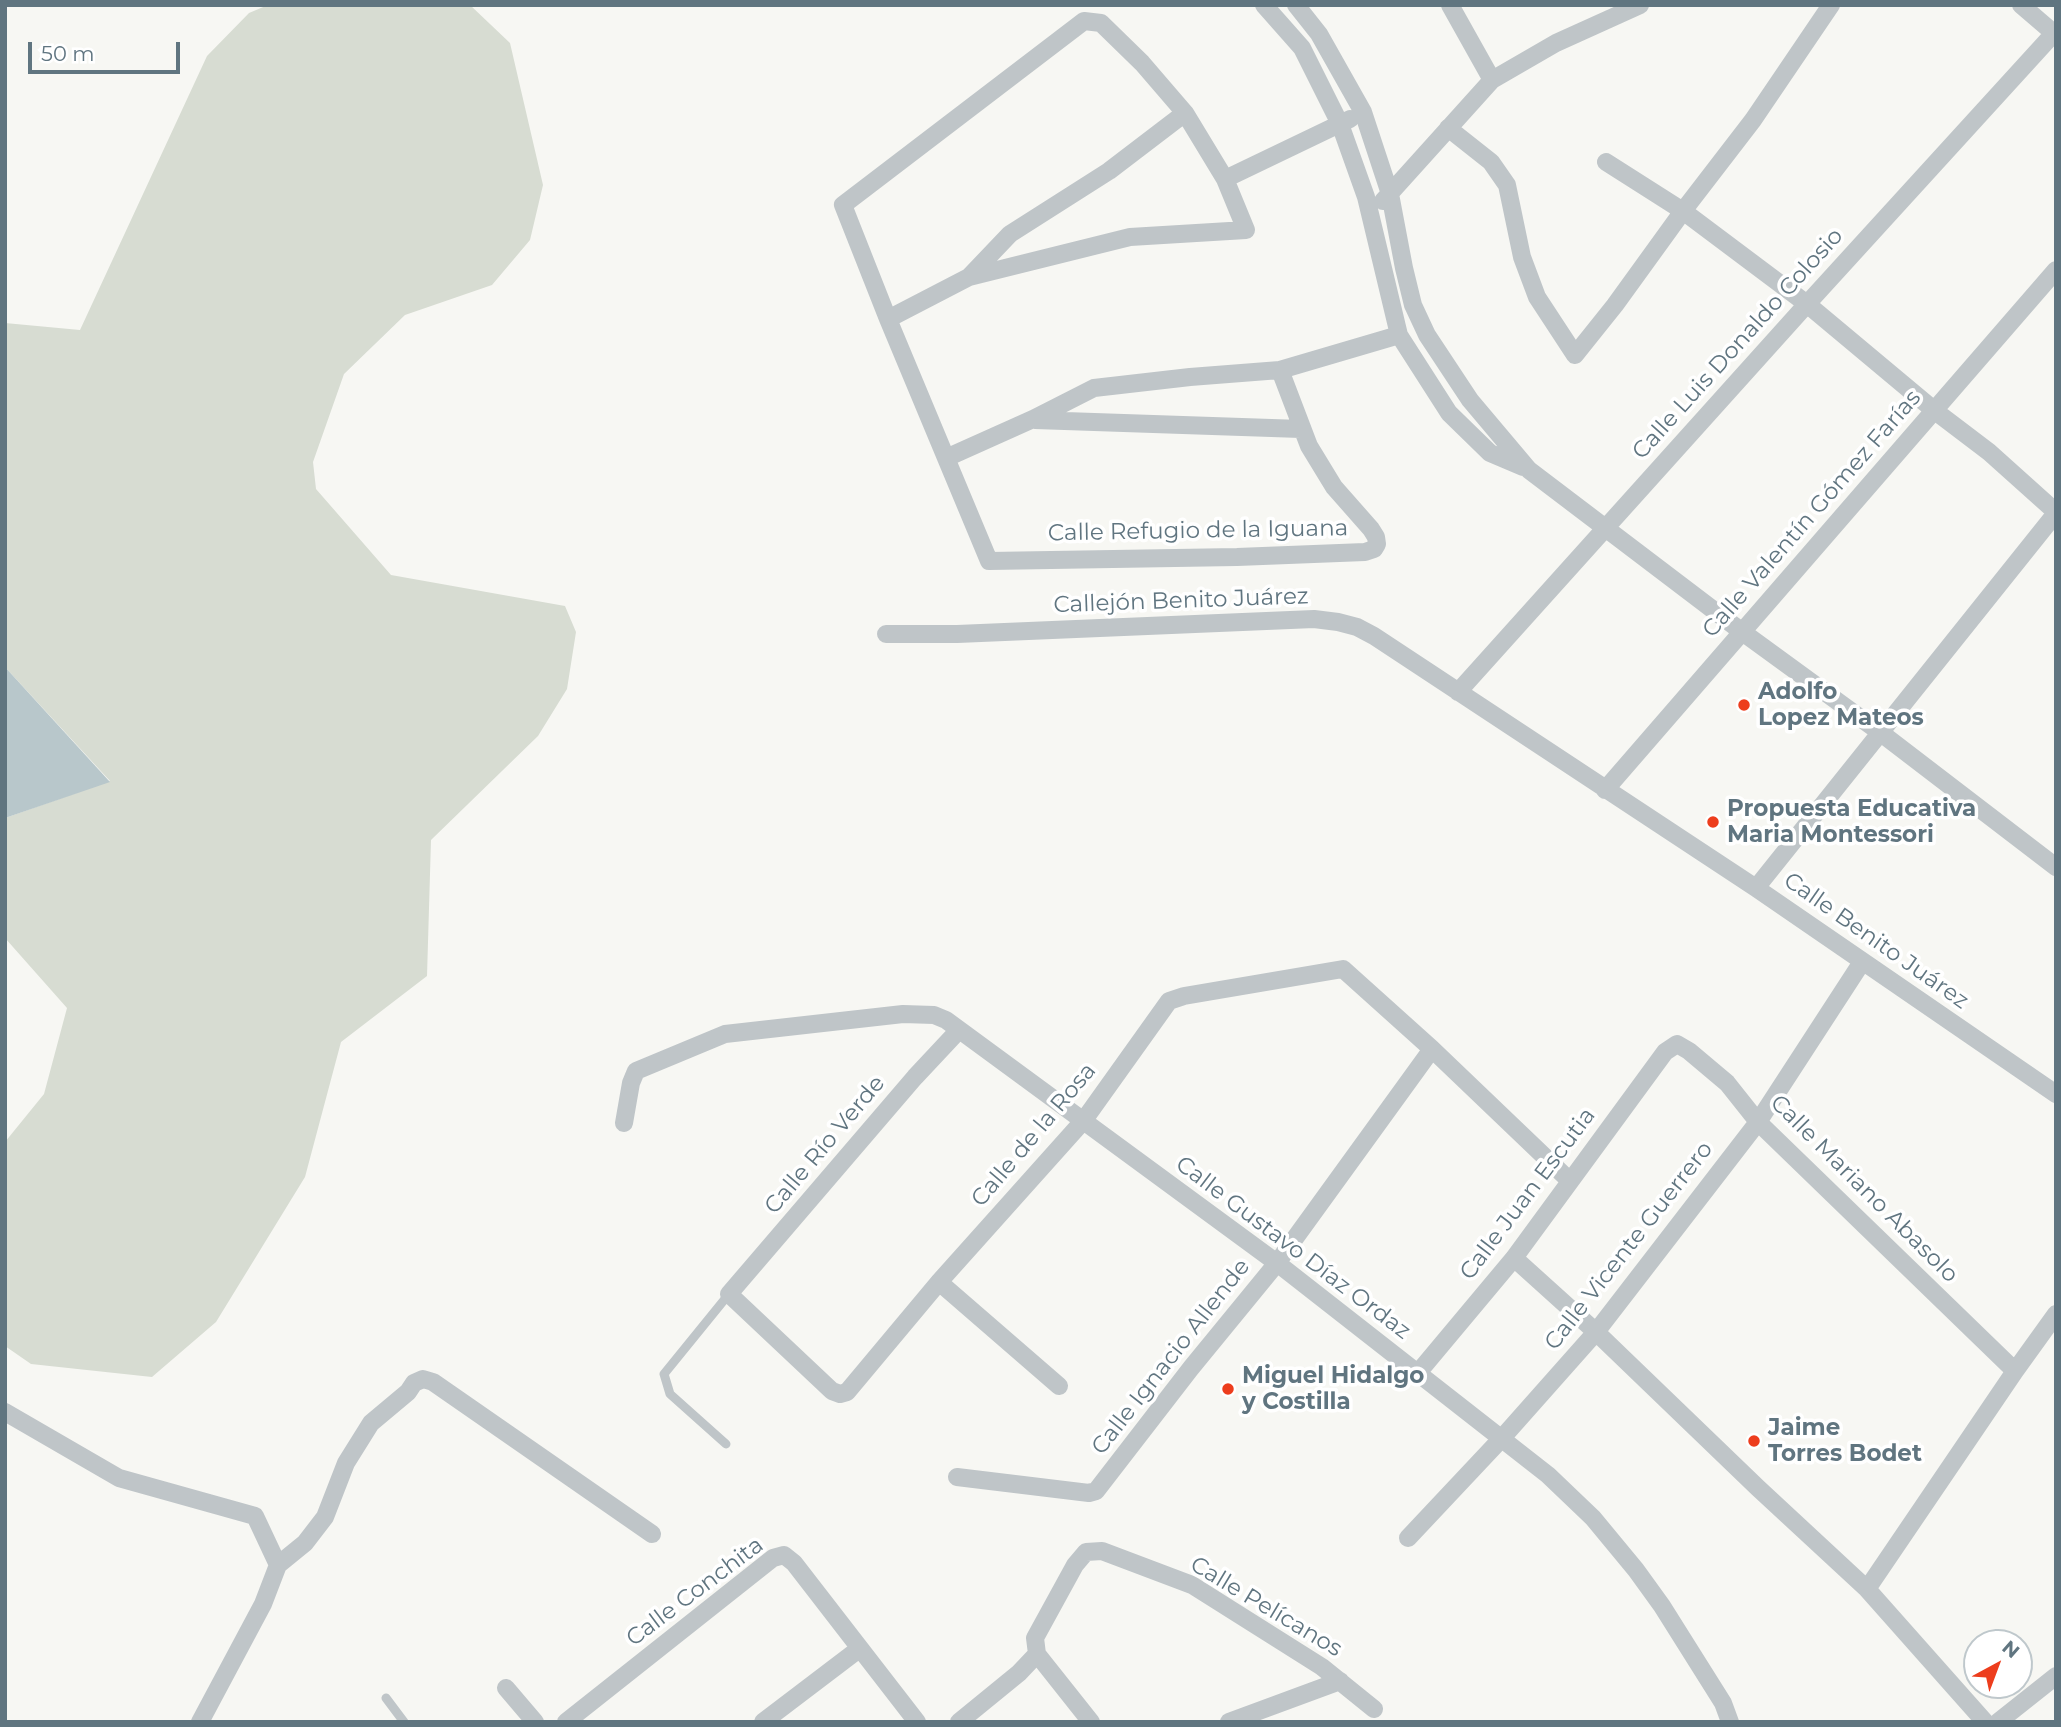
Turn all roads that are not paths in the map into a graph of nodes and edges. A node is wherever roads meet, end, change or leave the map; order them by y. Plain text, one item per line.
1 (1264, 5) edge
2 (1296, 5) edge
3 (1450, 5) edge
4 (1639, 5) edge
5 (1831, 5) edge
6 (2021, 5) edge
7 (2055, 33) edge
8 (1492, 80) junction
9 (1363, 112) junction
10 (1185, 113) junction
11 (1340, 124) junction
12 (1448, 128) junction
13 (1606, 162) dead end
14 (1225, 179) junction
15 (1390, 194) junction
16 (1683, 211) junction
17 (1369, 215) junction
18 (2056, 270) edge
19 (969, 277) junction
20 (1807, 304) junction
21 (888, 318) junction
22 (1399, 335) junction
23 (1280, 370) junction
24 (1935, 411) junction
25 (1034, 419) junction
26 (1301, 429) junction
27 (946, 458) junction
28 (1530, 470) junction
29 (2056, 513) edge
30 (1605, 528) junction
31 (1741, 631) junction
32 (886, 634) dead end
33 (1458, 692) junction
34 (1881, 733) junction
35 (1605, 790) junction
36 (2056, 867) edge
37 (1756, 888) junction
38 (1862, 962) junction
39 (959, 1030) junction
40 (1677, 1045) joint
41 (1432, 1049) junction
42 (2056, 1094) edge
43 (1084, 1121) junction
44 (1758, 1122) junction
45 (624, 1123) dead end
46 (1570, 1181) junction
47 (1514, 1258) junction
48 (1277, 1263) junction
49 (939, 1282) junction
50 (729, 1294) junction
51 (2056, 1314) edge
52 (1596, 1332) junction
53 (2015, 1371) junction
54 (1416, 1374) junction
55 (1059, 1386) dead end
56 (5, 1412) edge
57 (1502, 1438) junction
58 (726, 1444) dead end
59 (957, 1478) dead end
60 (652, 1534) dead end
61 (1408, 1538) dead end
62 (278, 1565) junction
63 (1867, 1588) junction
64 (859, 1648) junction
65 (1037, 1654) junction
66 (2056, 1676) edge
67 (1339, 1681) junction
68 (506, 1688) dead end
69 (386, 1698) dead end
70 (1374, 1709) dead end
71 (200, 1722) edge
72 (404, 1722) edge
73 (535, 1722) edge
74 (566, 1722) edge
75 (763, 1722) edge
76 (917, 1722) edge
77 (959, 1722) edge
78 (1091, 1722) edge
79 (1229, 1722) edge
80 (1730, 1722) edge
81 (1984, 1722) edge
82 (1998, 1722) edge

1 - 11 street
2 - 9 street
3 - 8 street
4 - 8 street
5 - 16 street
6 - 7 street
7 - 20 street, Calle Luis Donaldo Colosio
8 - 12 street
9 - 11 street
9 - 15 street
10 - 14 street
10 - 19 street
10 - 21 street, Calle Refugio de la Iguana
11 - 14 street
11 - 17 street
12 - 15 street
12 - 16 street
13 - 16 street
14 - 19 street
15 - 17 street
15 - 28 street
16 - 20 street
17 - 22 street
18 - 24 street, Calle Valentín Gómez Farías
19 - 21 street
20 - 24 street
20 - 30 street, Calle Luis Donaldo Colosio
21 - 27 street, Calle Refugio de la Iguana
22 - 23 street
22 - 28 street
23 - 25 street
23 - 26 street, Calle Refugio de la Iguana
24 - 29 street
24 - 31 street, Calle Valentín Gómez Farías
25 - 26 street
25 - 27 street
26 - 27 street, Calle Refugio de la Iguana
28 - 30 street
29 - 34 street
30 - 31 street
30 - 33 street, Calle Luis Donaldo Colosio
31 - 34 street
31 - 35 street, Calle Valentín Gómez Farías
32 - 33 street, Callejón Benito Juárez
33 - 35 street, Calle Benito Juárez
34 - 36 street
34 - 37 street
35 - 37 street, Calle Benito Juárez
37 - 38 street, Calle Benito Juárez
38 - 42 street, Calle Benito Juárez
38 - 44 street, Calle Vicente Guerrero
39 - 43 street, Calle Gustavo Díaz Ordaz
39 - 45 street, Calle Gustavo Díaz Ordaz
39 - 50 street, Calle Río Verde
40 - 44 street, Calle Mariano Abasolo
40 - 46 street, Calle Juan Escutia
41 - 43 street, Calle de la Rosa
41 - 46 street
41 - 48 street, Calle Ignacio Allende
43 - 48 street, Calle Gustavo Díaz Ordaz
43 - 49 street, Calle de la Rosa
44 - 52 street, Calle Vicente Guerrero
44 - 53 street, Calle Mariano Abasolo
46 - 47 street, Calle Juan Escutia
47 - 52 street
47 - 54 street, Calle Juan Escutia
48 - 54 street, Calle Gustavo Díaz Ordaz
48 - 59 street, Calle Ignacio Allende
49 - 50 street, Calle de la Rosa
49 - 55 street
50 - 58 lane
51 - 53 street
52 - 57 street, Calle Vicente Guerrero
52 - 63 street
53 - 63 street
54 - 57 street, Calle Gustavo Díaz Ordaz
56 - 62 street
57 - 61 street, Calle Vicente Guerrero
57 - 80 street, Calle Gustavo Díaz Ordaz
60 - 62 street
62 - 71 street
63 - 81 street
64 - 74 street, Calle Conchita
64 - 75 street
64 - 76 street, Calle Conchita
65 - 67 street, Calle Pelícanos
65 - 77 street
65 - 78 street
66 - 82 street
67 - 70 street, Calle Pelícanos
67 - 79 street
68 - 73 street
69 - 72 lane

